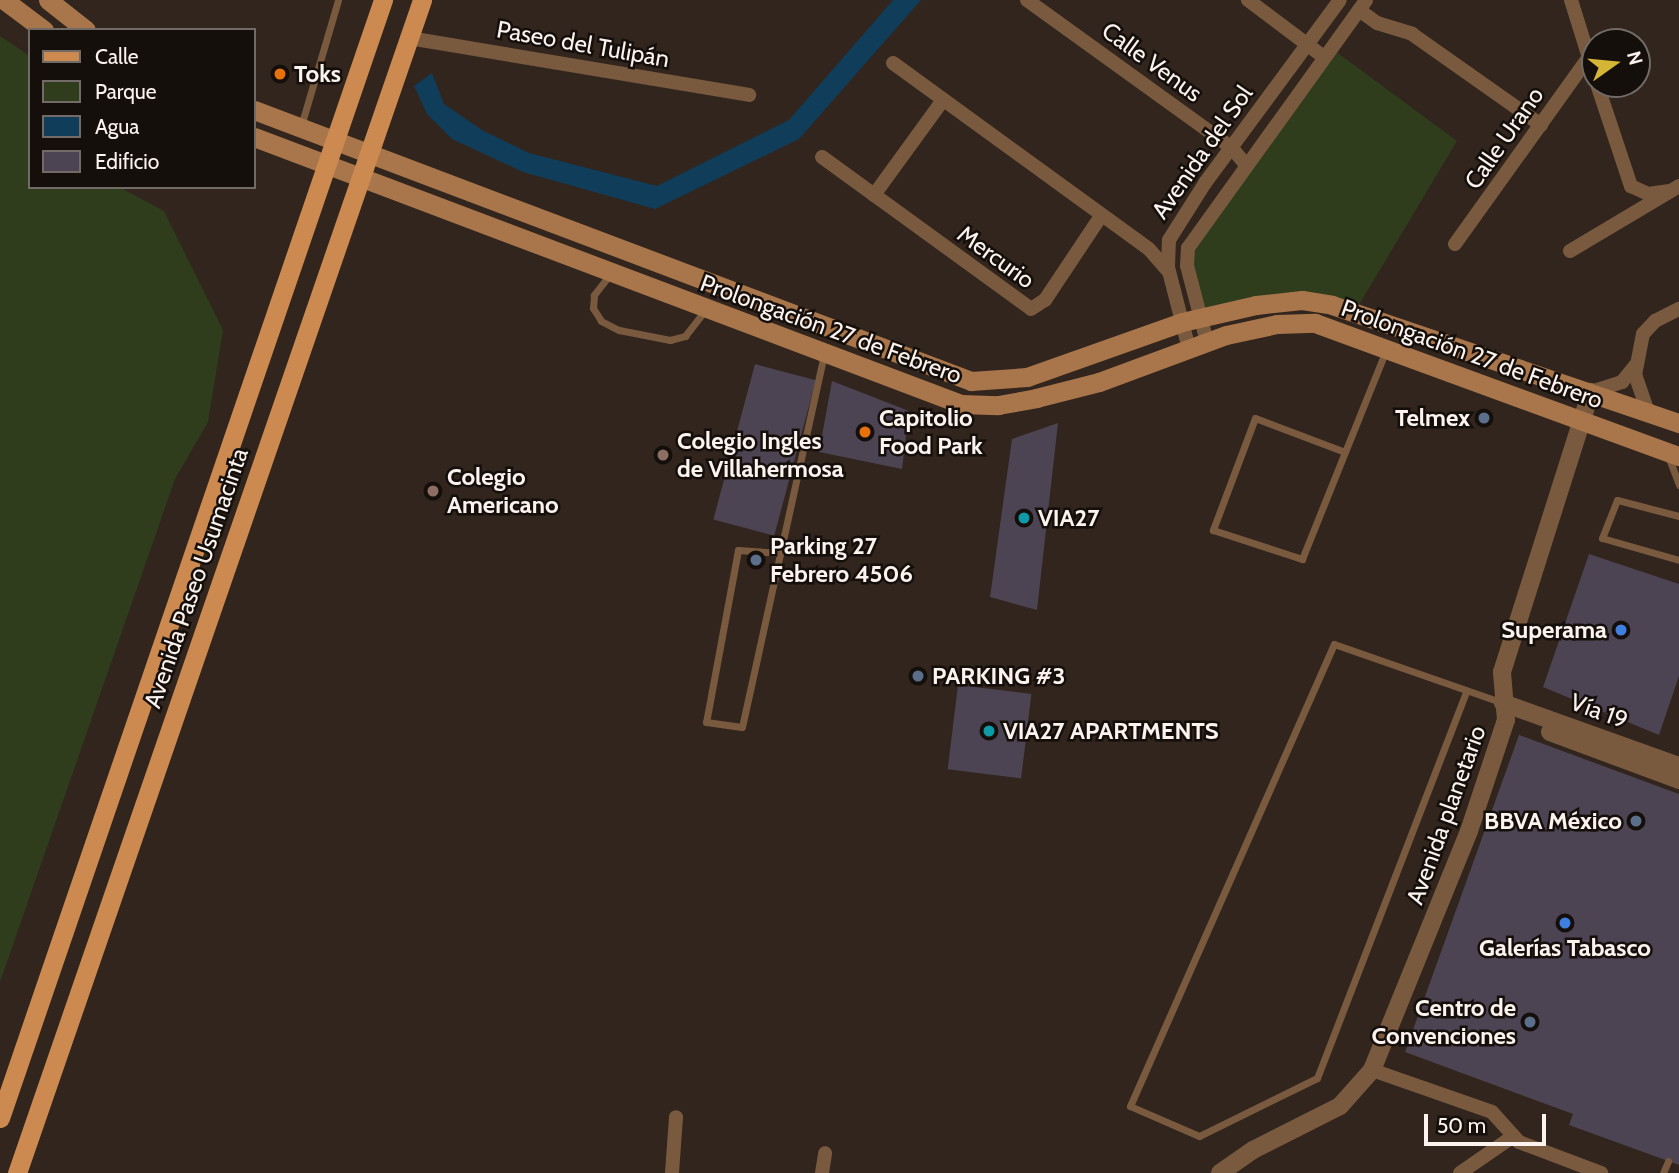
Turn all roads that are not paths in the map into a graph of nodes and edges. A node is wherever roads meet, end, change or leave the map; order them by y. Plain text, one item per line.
1 (4, 0) edge
2 (48, 0) edge
3 (338, 0) edge
4 (383, 0) edge
5 (422, 0) edge
6 (1248, 0) edge
7 (1340, 0) edge
8 (1571, 0) edge
9 (1030, 1) edge
10 (1362, 5) edge
11 (75, 16) edge
12 (41, 28) edge
13 (1581, 32) edge
14 (409, 38) junction
15 (1308, 43) junction
16 (1324, 57) junction
17 (893, 63) dead end
18 (1581, 68) edge
19 (749, 95) dead end
20 (1602, 98) edge
21 (943, 100) junction
22 (256, 111) edge
23 (1541, 125) junction
24 (301, 127) junction
25 (256, 137) edge
26 (336, 140) junction
27 (1231, 147) junction
28 (369, 152) junction
29 (822, 157) dead end
30 (327, 164) junction
31 (1246, 165) junction
32 (359, 177) junction
33 (1675, 189) edge
34 (874, 195) junction
35 (1101, 216) junction
36 (1455, 244) dead end
37 (1149, 249) junction
38 (1166, 251) junction
39 (1570, 251) dead end
40 (1186, 261) junction
41 (611, 272) junction
42 (1169, 274) junction
43 (707, 309) junction
44 (1679, 309) edge
45 (1192, 320) junction
46 (1198, 345) junction
47 (1386, 348) junction
48 (824, 353) junction
49 (1635, 366) junction
50 (1591, 392) junction
51 (1648, 412) junction
52 (1581, 421) junction
53 (1679, 423) edge
54 (1345, 452) junction
55 (1673, 454) edge
56 (1679, 485) edge
57 (1679, 516) edge
58 (780, 553) junction
59 (1679, 560) edge
60 (1466, 692) junction
61 (1505, 709) junction
62 (1679, 766) edge
63 (1679, 780) edge
64 (1372, 1070) junction
65 (676, 1117) dead end
66 (0, 1118) edge
67 (1512, 1137) junction
68 (825, 1153) dead end
69 (1668, 1161) dead end
70 (17, 1173) edge
71 (672, 1173) edge
72 (822, 1173) edge
73 (1220, 1173) edge
74 (1460, 1173) edge
75 (1601, 1173) edge
76 (1663, 1173) edge

1 - 12 main road
2 - 11 main road
3 - 24 lane
4 - 26 main road, Avenida Paseo Usumacinta
5 - 14 main road, Avenida Paseo Usumacinta
6 - 15 street
7 - 15 street, Avenida del Sol
8 - 13 street
9 - 27 street, Calle Venus
10 - 16 street, Avenida del Sol
10 - 23 street
14 - 19 street, Paseo del Tulipán
14 - 28 main road, Avenida Paseo Usumacinta
15 - 16 street
15 - 27 street, Avenida del Sol
16 - 31 street, Avenida del Sol
17 - 21 street
18 - 23 street, Calle Urano
20 - 33 street
21 - 34 street
21 - 35 street
22 - 24 main road, Prolongación 27 de Febrero
23 - 36 street, Calle Urano
24 - 26 main road, Prolongación 27 de Febrero
25 - 30 main road, Prolongación 27 de Febrero
26 - 28 main road, Prolongación 27 de Febrero
26 - 30 main road, Avenida Paseo Usumacinta
27 - 31 street, Calle Venus
27 - 38 street, Avenida del Sol
28 - 32 main road, Avenida Paseo Usumacinta
28 - 45 main road, Prolongación 27 de Febrero
29 - 34 street, Mercurio
30 - 32 main road, Prolongación 27 de Febrero
30 - 66 main road, Avenida Paseo Usumacinta
31 - 40 street, Avenida del Sol
32 - 41 main road, Prolongación 27 de Febrero
32 - 70 main road, Avenida Paseo Usumacinta
33 - 39 street
34 - 35 street, Mercurio
35 - 37 street
37 - 38 street
37 - 42 street
38 - 40 street
38 - 42 street, Avenida del Sol
40 - 45 street, Avenida del Sol
41 - 43 main road, Prolongación 27 de Febrero
41 - 43 lane
42 - 45 street, Avenida del Sol
43 - 48 main road, Prolongación 27 de Febrero
44 - 49 street
45 - 46 street, Avenida del Sol
45 - 50 main road, Prolongación 27 de Febrero
46 - 47 main road, Prolongación 27 de Febrero
46 - 48 main road, Prolongación 27 de Febrero
47 - 52 main road, Prolongación 27 de Febrero
47 - 54 lane
48 - 58 lane
49 - 50 street
49 - 51 street
50 - 51 main road, Prolongación 27 de Febrero
50 - 52 street, Avenida planetario
51 - 53 main road, Prolongación 27 de Febrero
52 - 55 main road, Prolongación 27 de Febrero
52 - 61 street, Avenida planetario
54 - 54 lane
55 - 56 lane
57 - 59 lane
58 - 58 lane
60 - 60 lane
60 - 61 lane
61 - 62 street, Vía 19
61 - 63 street, Vía 19
61 - 64 street, Avenida planetario
64 - 67 street
64 - 73 street, Avenida planetario
65 - 71 street
67 - 74 street
67 - 75 street
68 - 72 street
69 - 76 lane

